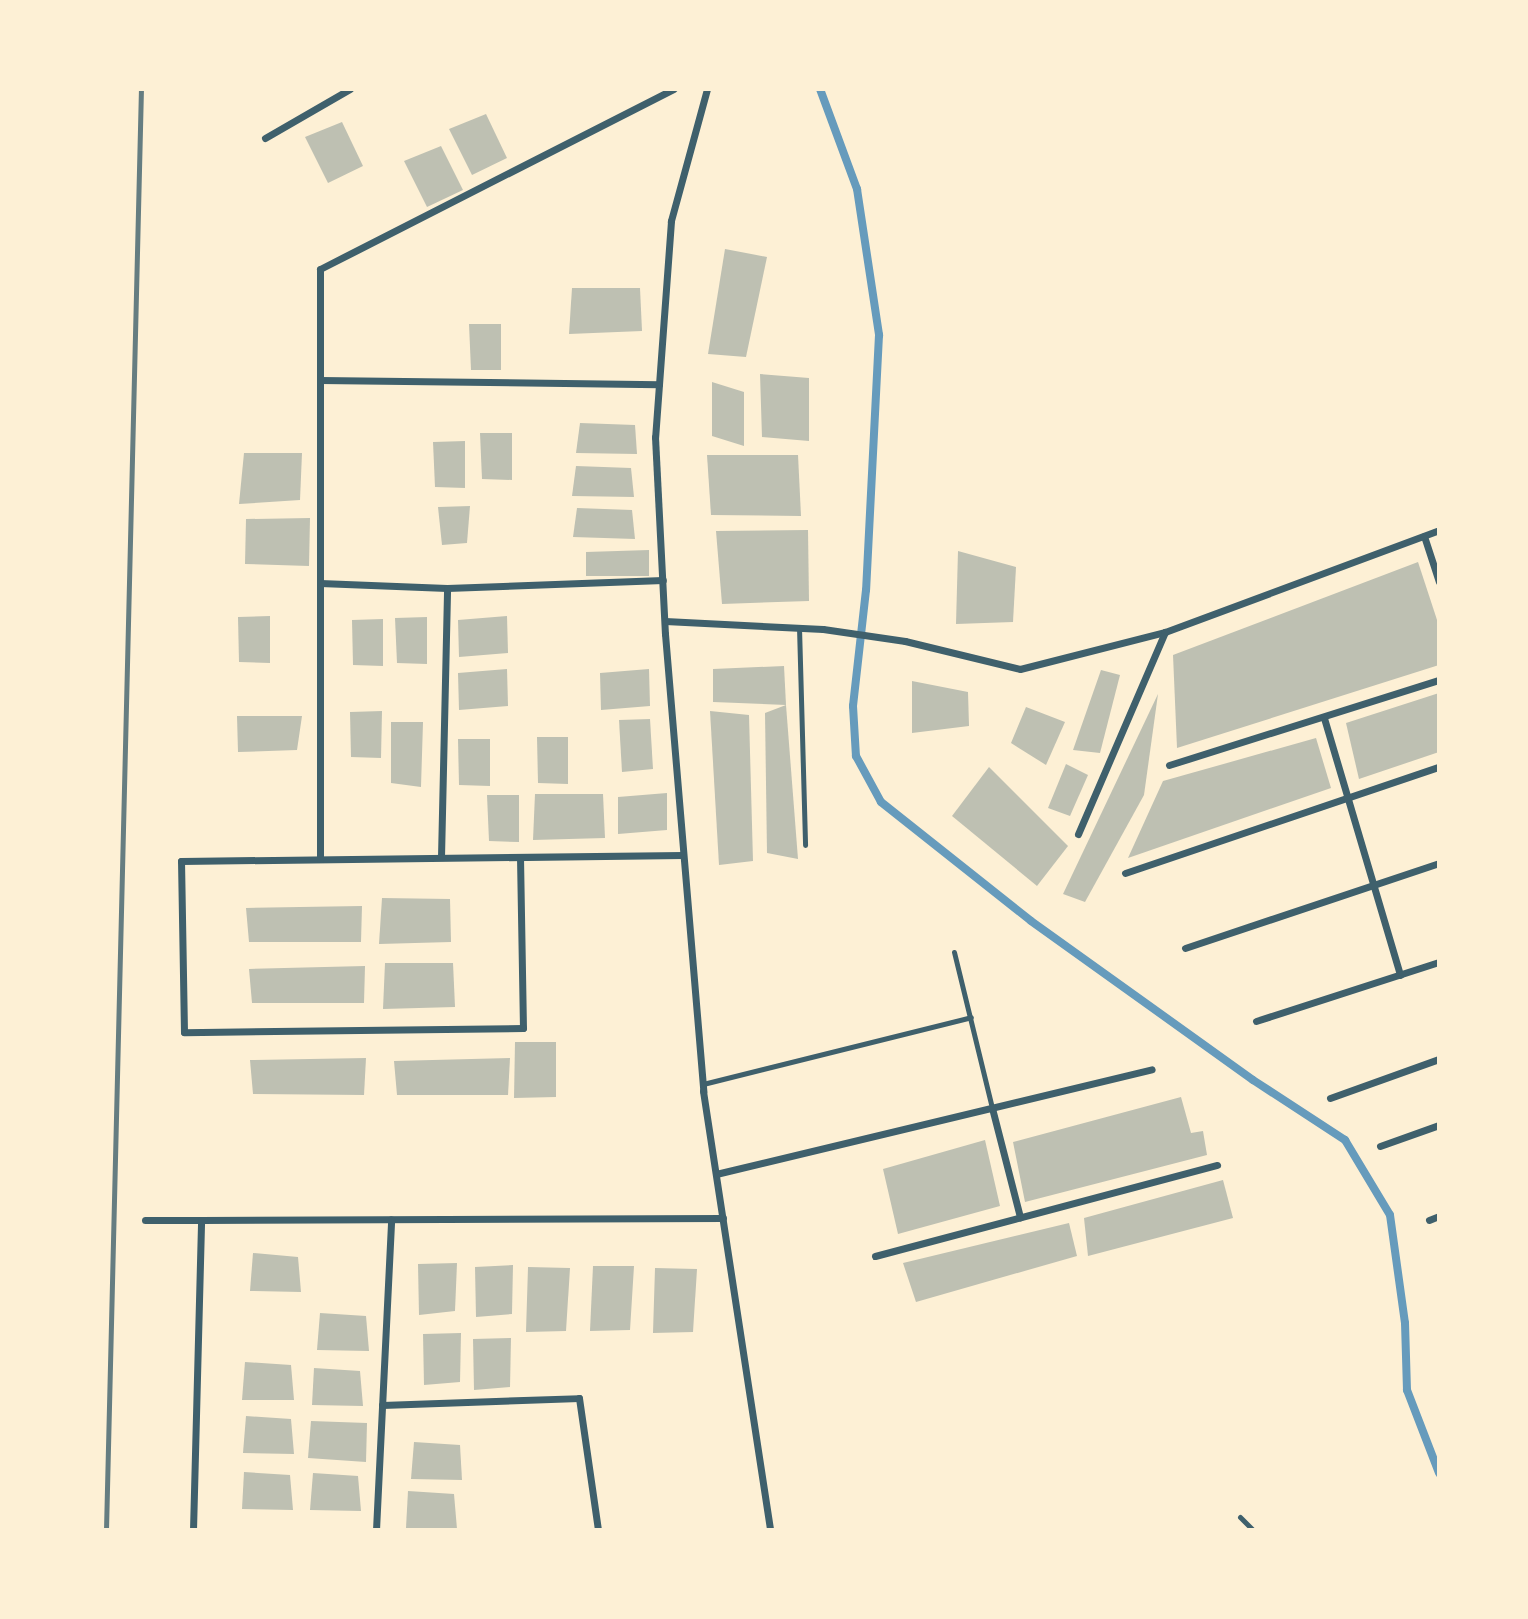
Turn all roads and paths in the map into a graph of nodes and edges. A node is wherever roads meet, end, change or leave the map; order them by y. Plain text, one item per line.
1 (349, 89) edge
2 (674, 89) edge
3 (708, 89) edge
4 (265, 138) dead end
5 (320, 380) junction
6 (659, 384) junction
7 (1439, 530) edge
8 (1424, 536) junction
9 (663, 580) junction
10 (1439, 582) edge
11 (320, 583) junction
12 (447, 588) junction
13 (665, 621) junction
14 (799, 627) junction
15 (1165, 632) junction
16 (1439, 680) edge
17 (1324, 718) junction
18 (1169, 765) dead end
19 (1439, 767) edge
20 (1347, 796) junction
21 (1078, 834) dead end
22 (804, 845) dead end
23 (684, 855) junction
24 (441, 857) junction
25 (520, 857) junction
26 (320, 859) junction
27 (1439, 863) edge
28 (1125, 873) dead end
29 (1373, 885) junction
30 (1185, 948) dead end
31 (954, 951) dead end
32 (1439, 962) edge
33 (1400, 975) junction
34 (971, 1017) junction
35 (1256, 1021) dead end
36 (1439, 1059) edge
37 (1152, 1069) dead end
38 (702, 1084) junction
39 (1330, 1098) dead end
40 (992, 1108) junction
41 (1439, 1125) edge
42 (1380, 1146) dead end
43 (1217, 1165) dead end
44 (716, 1174) junction
45 (1439, 1216) edge
46 (1020, 1217) junction
47 (723, 1218) junction
48 (391, 1219) junction
49 (145, 1220) dead end
50 (201, 1220) junction
51 (1429, 1220) dead end
52 (875, 1256) dead end
53 (382, 1405) junction
54 (1240, 1517) dead end
55 (192, 1530) edge
56 (376, 1530) edge
57 (598, 1530) edge
58 (770, 1530) edge
59 (1253, 1530) edge

1 - 4 street
2 - 5 street
3 - 6 street
5 - 6 street
5 - 11 street
6 - 9 street
7 - 8 street
8 - 10 street
8 - 15 street
9 - 12 street
9 - 13 street
11 - 12 street
11 - 26 street
12 - 24 street
13 - 14 street
13 - 23 street
14 - 15 street
14 - 22 lane
15 - 21 street
16 - 17 street
17 - 18 street
17 - 20 street
19 - 20 street
20 - 28 street
20 - 29 street
23 - 25 street
23 - 38 street
24 - 25 street
24 - 26 street
25 - 26 street
27 - 29 street
29 - 30 street
29 - 33 street
31 - 34 lane
32 - 33 street
33 - 35 street
34 - 38 lane
34 - 40 lane
36 - 39 street
37 - 40 street
38 - 44 street
40 - 44 street
40 - 46 street
41 - 42 street
43 - 46 street
44 - 47 street
45 - 51 street
46 - 52 street
47 - 48 street
47 - 58 street
48 - 50 street
48 - 53 street
49 - 50 street
50 - 55 street
53 - 56 street
53 - 57 street
54 - 59 lane

